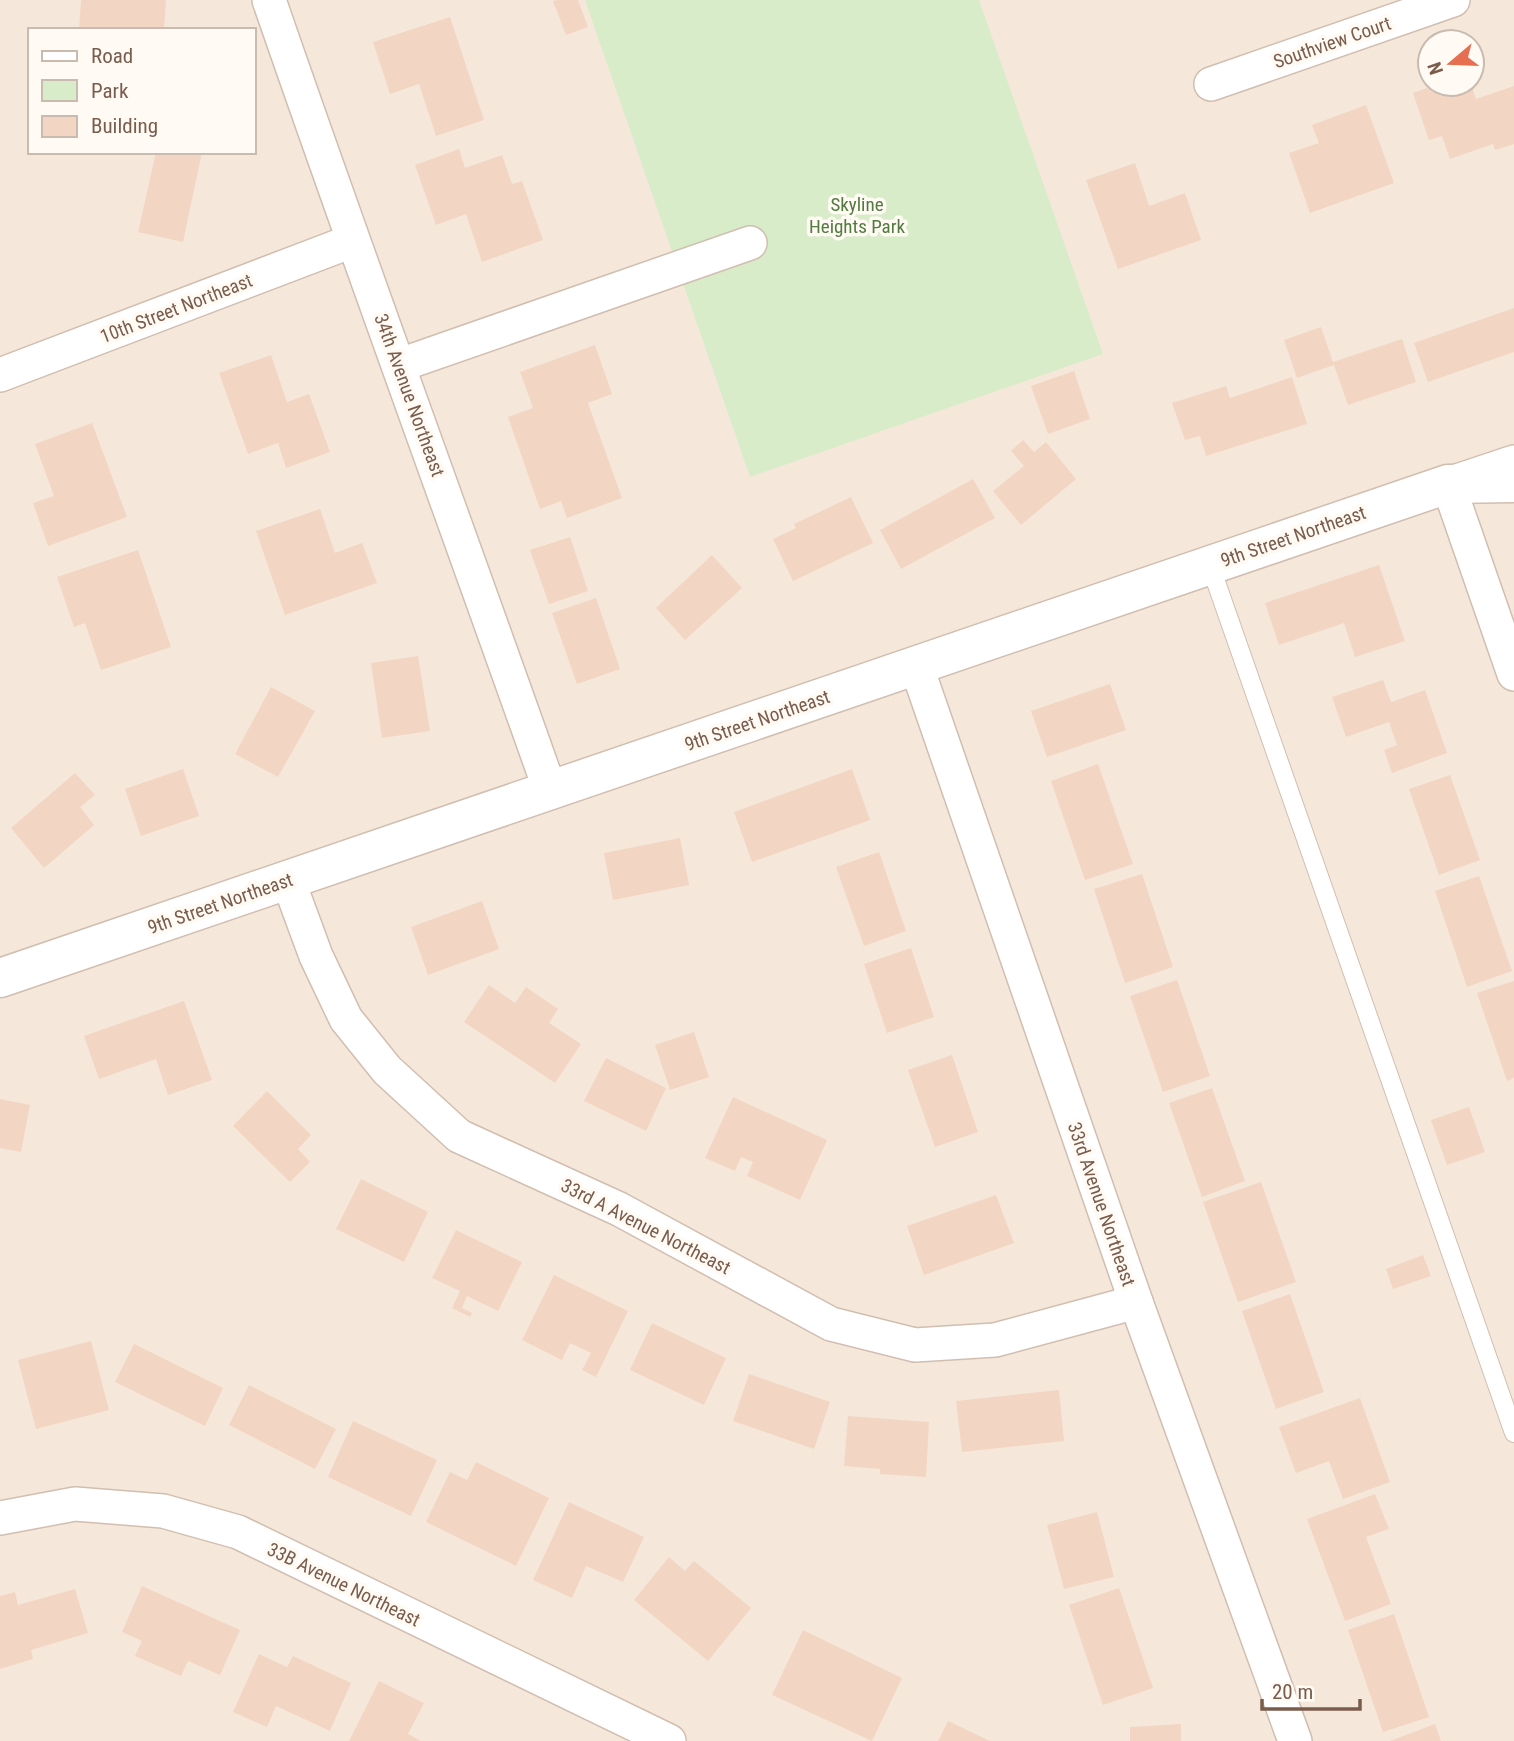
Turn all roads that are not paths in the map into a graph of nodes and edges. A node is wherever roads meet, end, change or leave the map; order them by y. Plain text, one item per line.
1 (270, 0) edge
2 (1452, 0) edge
3 (1211, 84) dead end
4 (352, 241) junction
5 (750, 243) dead end
6 (400, 365) junction
7 (0, 375) edge
8 (1514, 462) edge
9 (1448, 484) junction
10 (1514, 484) edge
11 (1210, 565) junction
12 (916, 665) junction
13 (1514, 674) edge
14 (550, 790) junction
15 (288, 880) junction
16 (0, 978) edge
17 (1136, 1302) junction
18 (1514, 1433) edge
19 (0, 1518) edge
20 (669, 1741) edge
21 (1295, 1741) edge

1 - 4 street, 34th Avenue Northeast
2 - 3 street, Southview Court
4 - 6 street, 34th Avenue Northeast
4 - 7 street, 10th Street Northeast
5 - 6 street
6 - 14 street, 34th Avenue Northeast
8 - 9 street, 9th Street Northeast
9 - 10 street
9 - 11 street, 9th Street Northeast
9 - 13 street
11 - 12 street, 9th Street Northeast
11 - 18 lane
12 - 14 street, 9th Street Northeast
12 - 17 street, 33rd Avenue Northeast
14 - 15 street, 9th Street Northeast
15 - 16 street, 9th Street Northeast
15 - 17 street, 33rd A Avenue Northeast
17 - 21 street, 33rd Avenue Northeast
19 - 20 street, 33B Avenue Northeast

